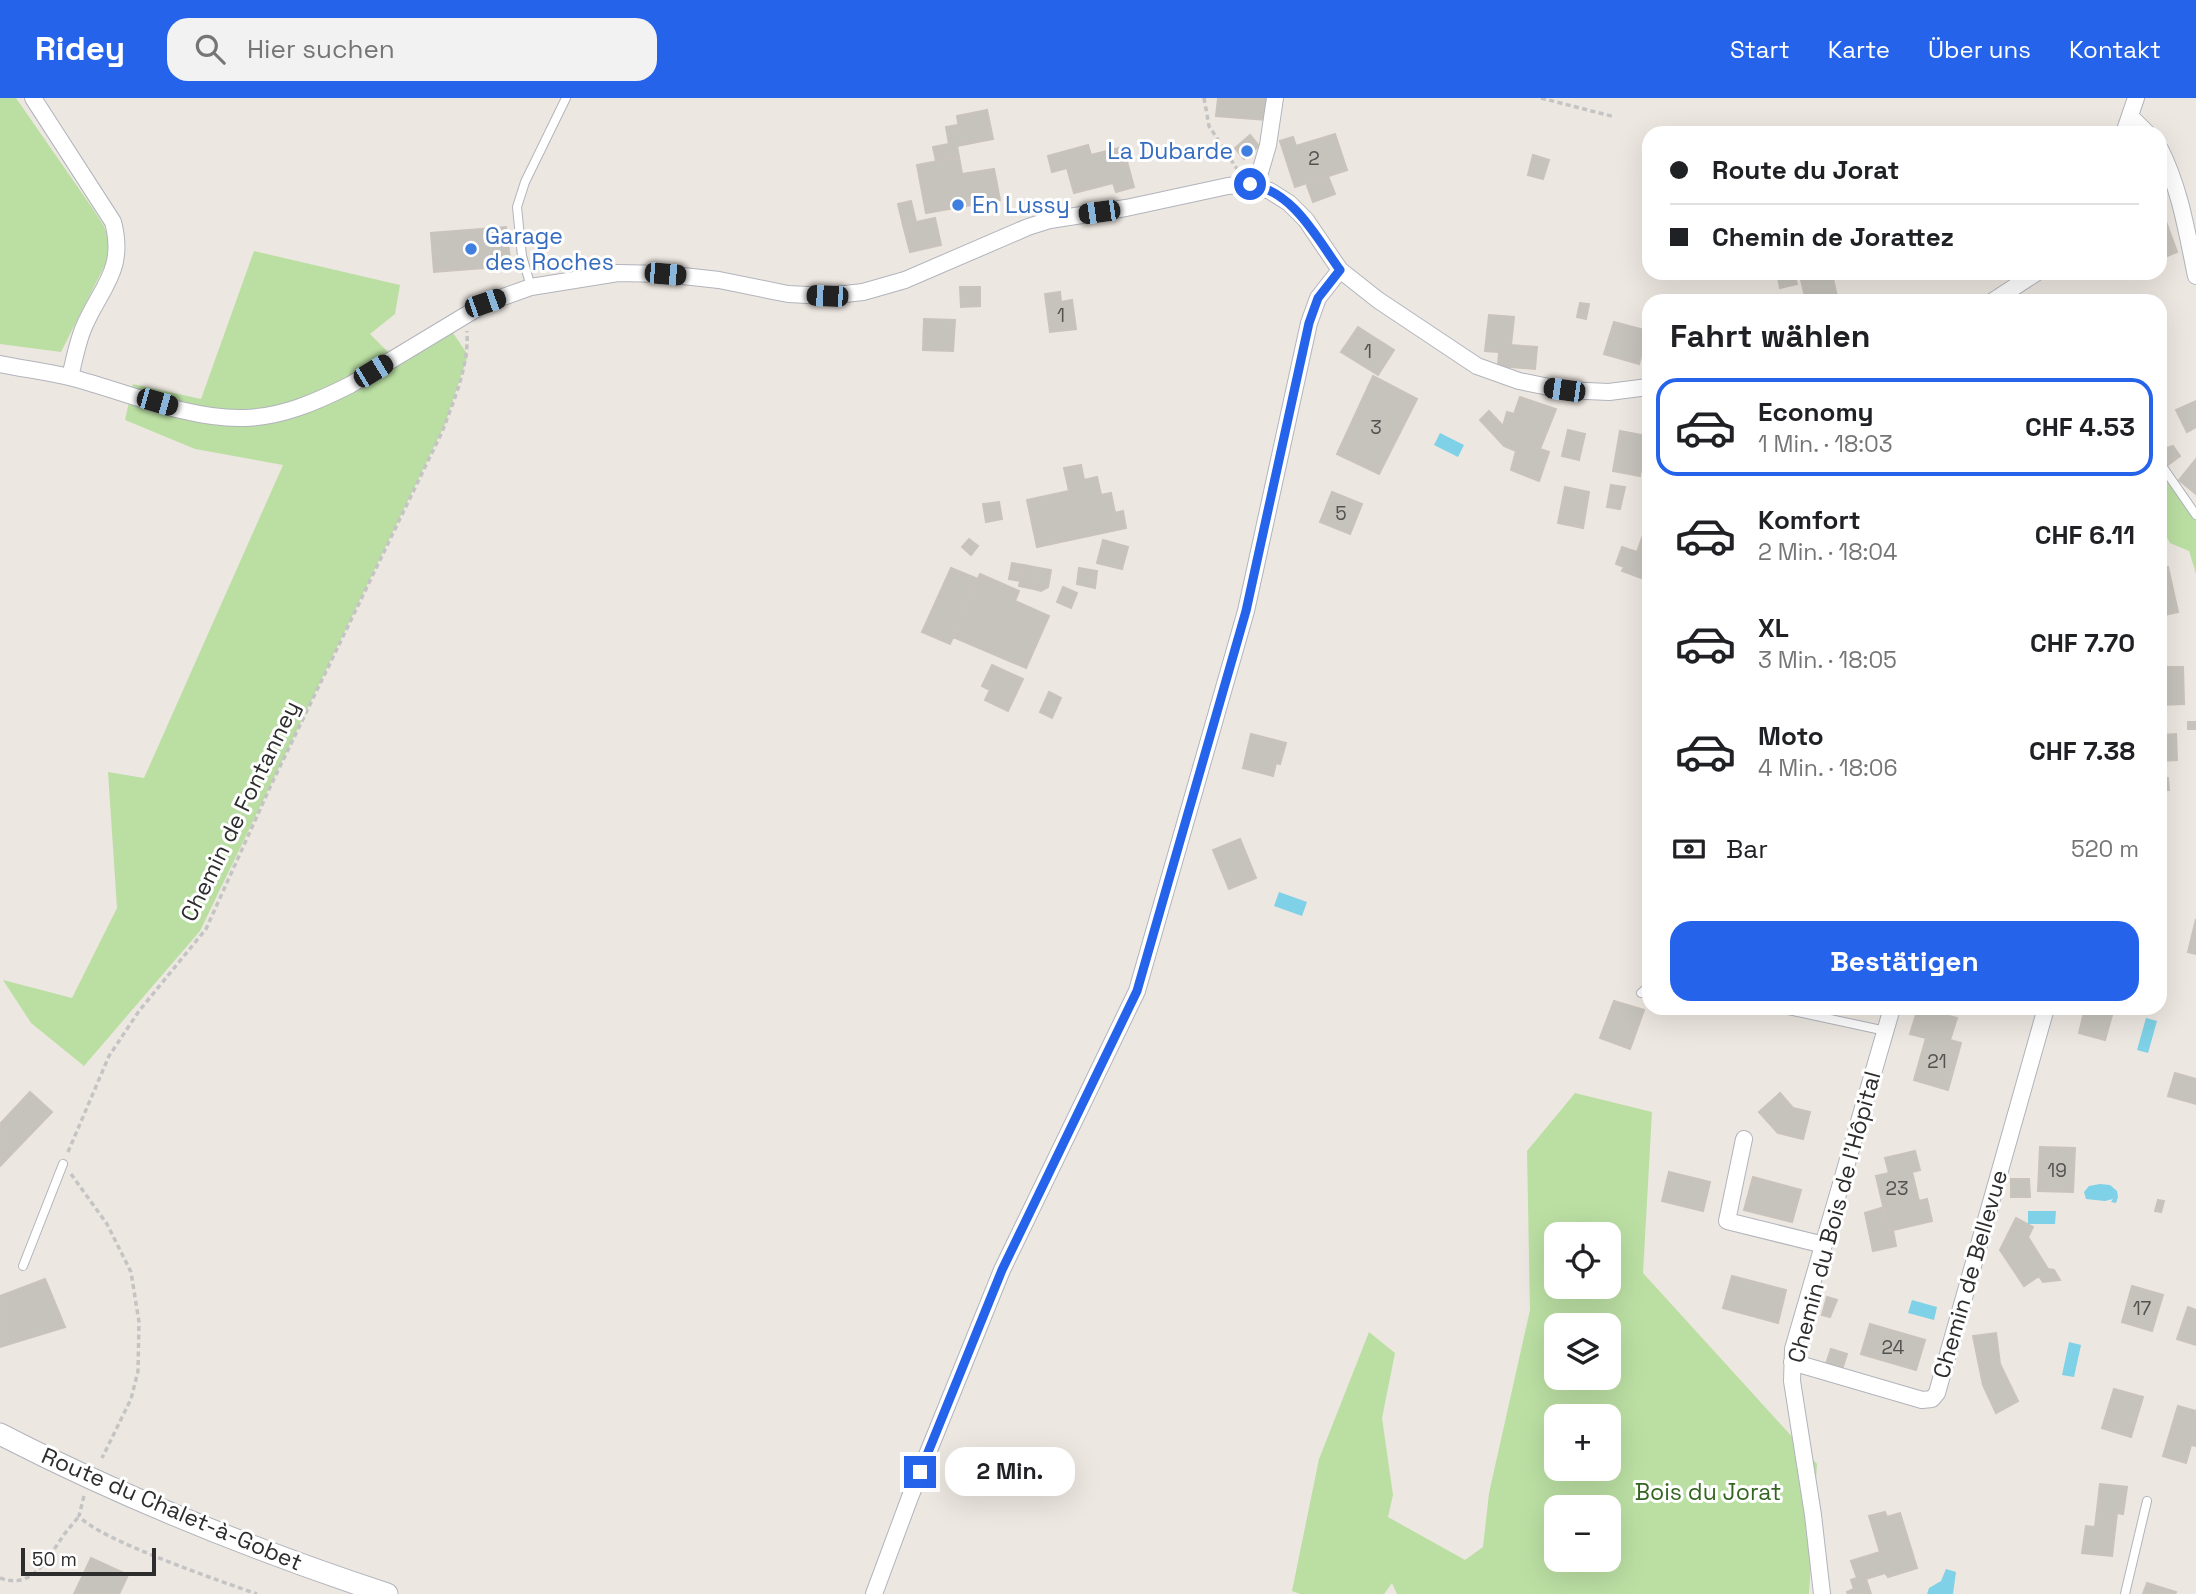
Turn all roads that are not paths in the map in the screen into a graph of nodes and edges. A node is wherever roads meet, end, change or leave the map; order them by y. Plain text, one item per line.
1 (33, 98) edge
2 (566, 98) edge
3 (1275, 98) edge
4 (2136, 98) edge
5 (2130, 116) junction
6 (2126, 126) edge
7 (2140, 126) edge
8 (2167, 164) edge
9 (1249, 185) junction
10 (1340, 270) junction
11 (2196, 276) edge
12 (2025, 280) edge
13 (531, 287) junction
14 (2004, 294) edge
15 (0, 364) edge
16 (70, 377) junction
17 (1642, 388) edge
18 (2167, 473) edge
19 (2196, 514) edge
20 (1812, 1015) edge
21 (1890, 1015) edge
22 (2044, 1015) edge
23 (1886, 1031) junction
24 (1744, 1139) dead end
25 (63, 1164) road end
26 (1824, 1245) junction
27 (23, 1266) dead end
28 (1792, 1362) junction
29 (0, 1434) edge
30 (2147, 1501) dead end
31 (387, 1594) edge
32 (874, 1594) edge
33 (1822, 1594) edge
34 (2124, 1594) edge

1 - 16 street
2 - 13 lane
3 - 9 street
4 - 5 street
5 - 6 street
5 - 7 street
8 - 11 street
9 - 10 street
9 - 13 street
10 - 17 street
10 - 32 street
12 - 14 street
13 - 16 street
15 - 16 street
18 - 19 lane
20 - 23 lane
21 - 23 street, Chemin du Bois de l'Hôpital
22 - 28 street, Chemin de Bellevue
23 - 26 street, Chemin du Bois de l'Hôpital
24 - 26 street
25 - 27 lane
26 - 28 street, Chemin du Bois de l'Hôpital
28 - 33 street, Chemin du Bois de l'Hôpital
29 - 31 main road, Route du Chalet-à-Gobet
30 - 34 lane

